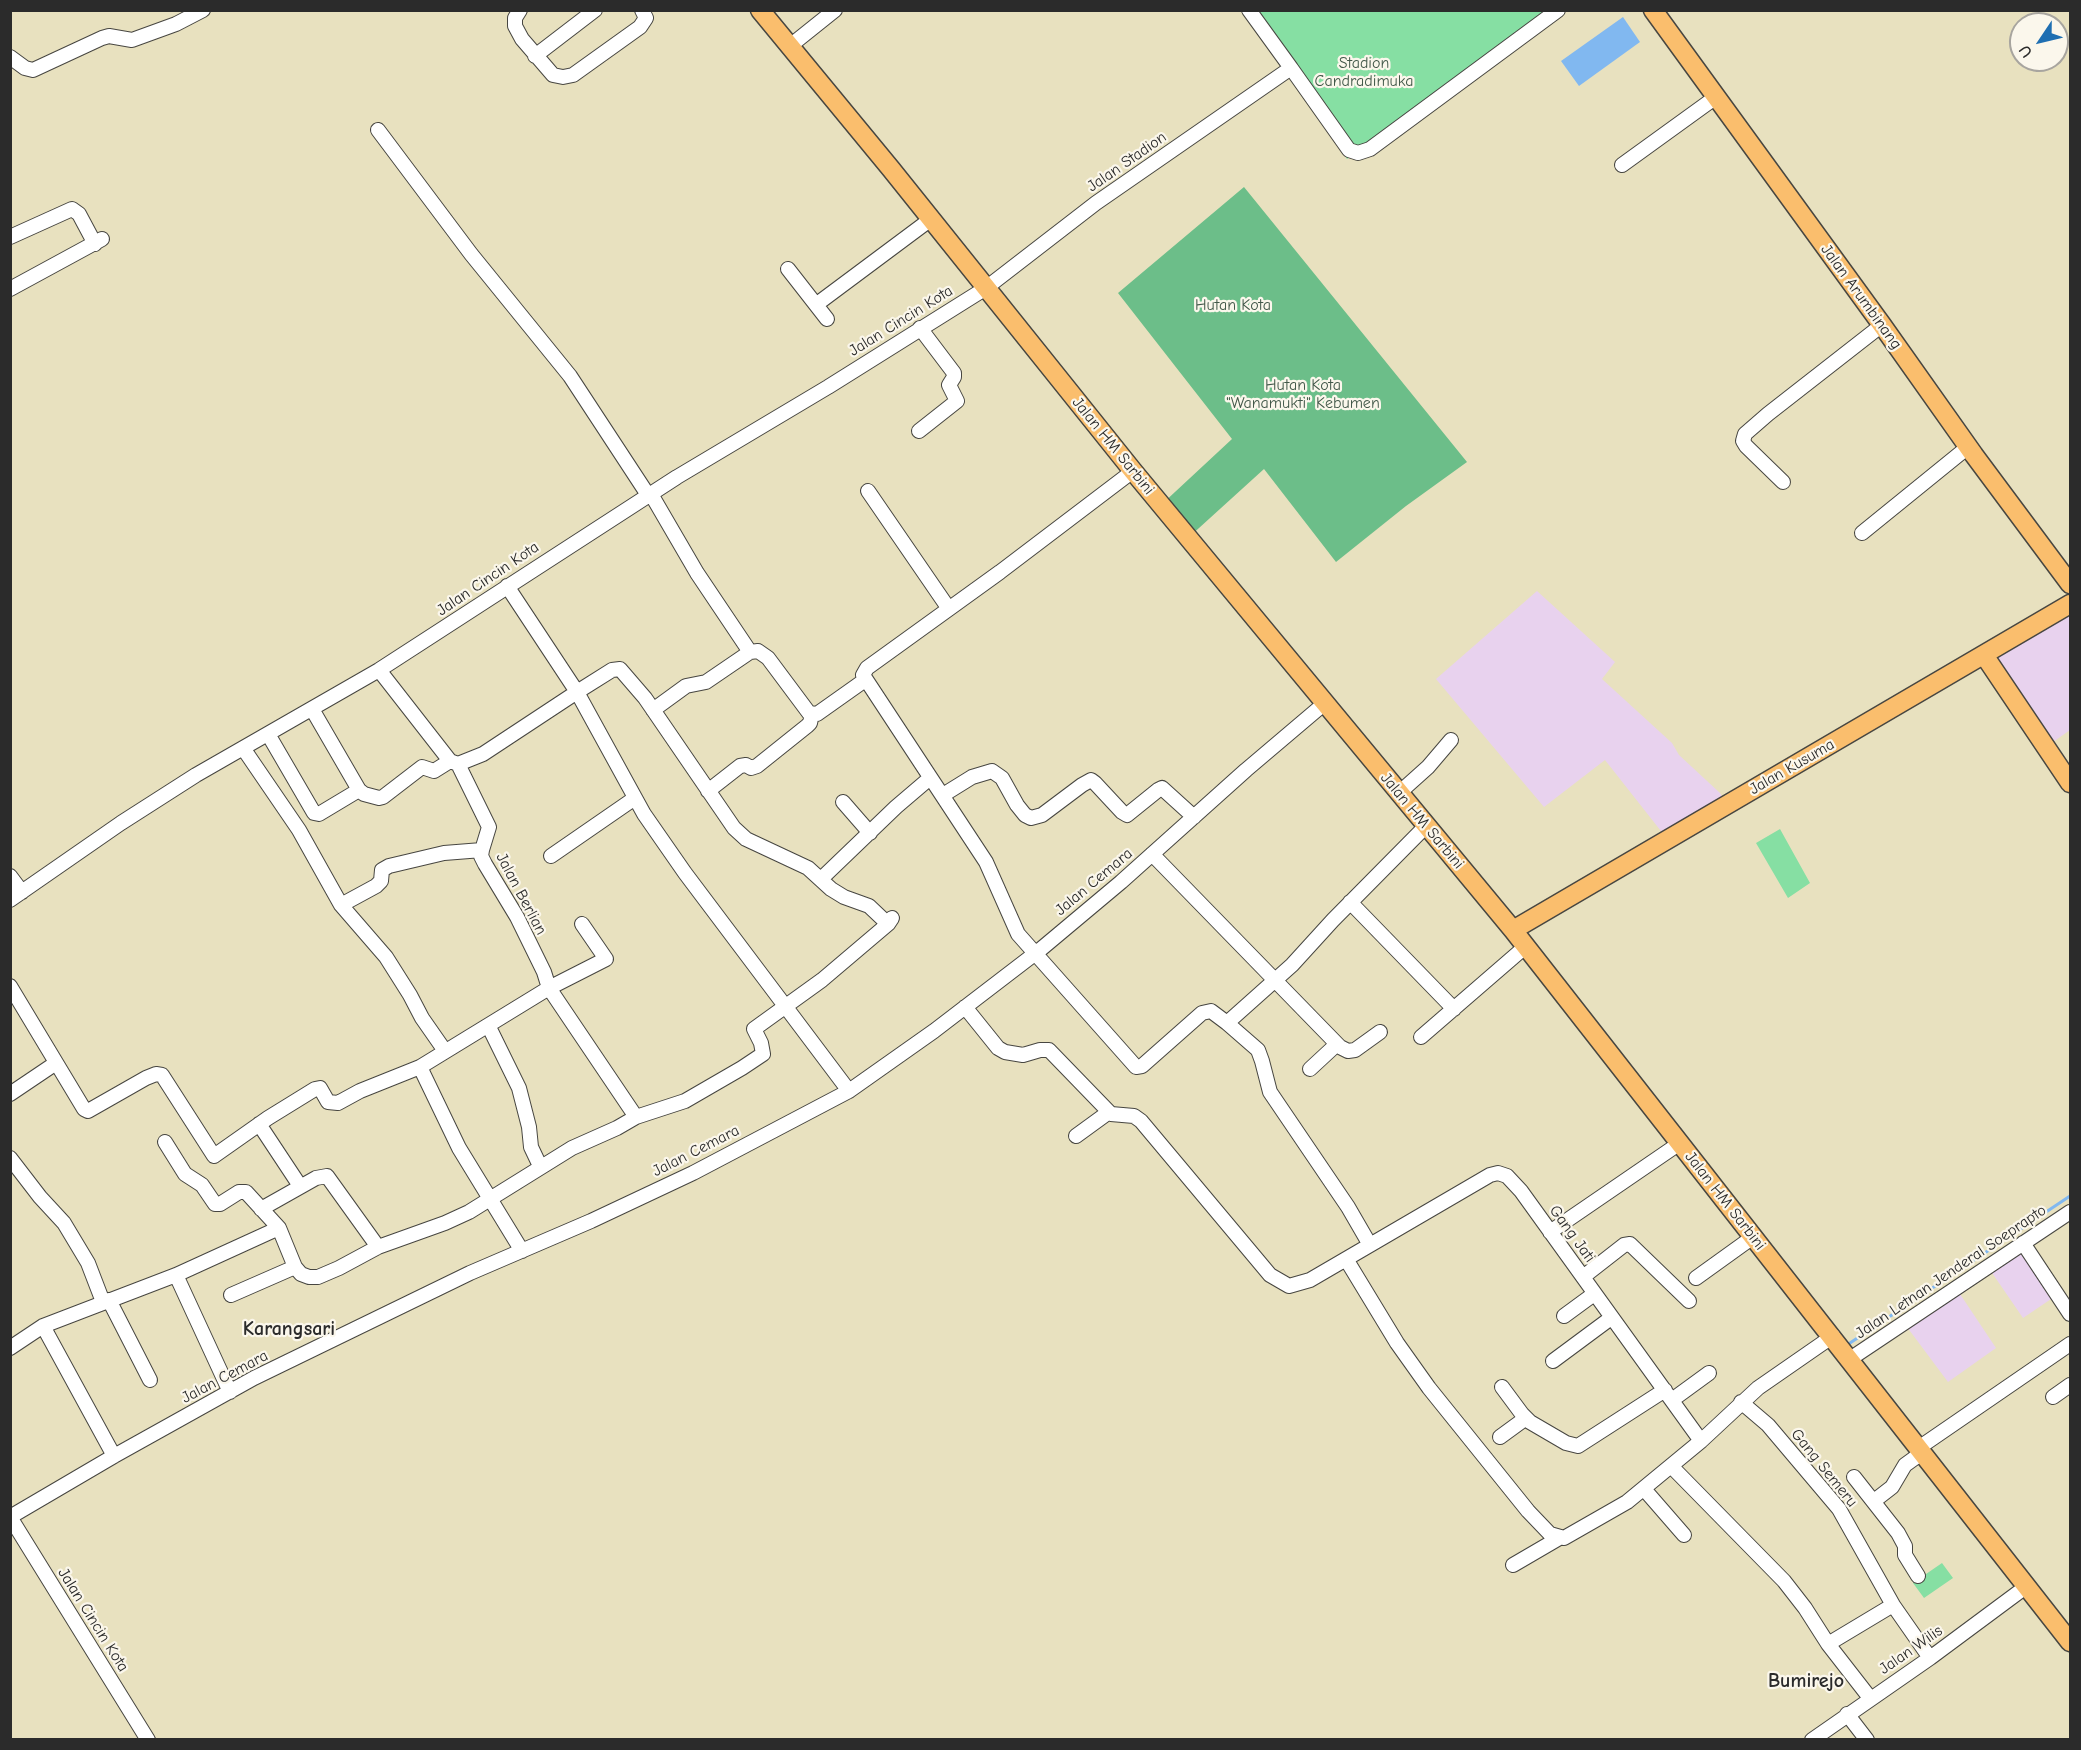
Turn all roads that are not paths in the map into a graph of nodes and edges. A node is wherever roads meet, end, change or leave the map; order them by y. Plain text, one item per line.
1 (203, 10) edge
2 (519, 10) edge
3 (595, 10) edge
4 (642, 10) edge
5 (760, 10) edge
6 (835, 10) edge
7 (1249, 10) edge
8 (1558, 10) edge
9 (1653, 10) edge
10 (790, 46) junction
11 (535, 56) junction
12 (10, 57) edge
13 (1291, 68) junction
14 (1716, 97) junction
15 (378, 130) dead end
16 (1622, 165) dead end
17 (932, 219) junction
18 (11, 236) edge
19 (788, 269) dead end
20 (986, 288) junction
21 (10, 289) edge
22 (817, 304) junction
23 (827, 319) dead end
24 (1882, 325) junction
25 (920, 328) junction
26 (919, 431) dead end
27 (1968, 447) junction
28 (1133, 471) junction
29 (1784, 482) dead end
30 (868, 491) dead end
31 (649, 494) junction
32 (1862, 533) dead end
33 (2070, 584) edge
34 (507, 586) junction
35 (2070, 604) edge
36 (949, 609) junction
37 (750, 652) junction
38 (1984, 655) junction
39 (379, 670) junction
40 (865, 680) junction
41 (577, 692) junction
42 (1325, 704) junction
43 (312, 709) junction
44 (652, 710) junction
45 (812, 714) junction
46 (268, 734) junction
47 (1451, 740) dead end
48 (243, 748) junction
49 (454, 763) junction
50 (930, 778) junction
51 (2070, 783) edge
52 (359, 790) junction
53 (708, 791) junction
54 (1399, 793) junction
55 (943, 795) junction
56 (635, 798) junction
57 (843, 802) dead end
58 (1194, 817) junction
59 (1426, 826) junction
60 (870, 833) junction
61 (482, 850) junction
62 (1152, 854) junction
63 (551, 856) dead end
64 (10, 876) edge
65 (821, 879) junction
66 (16, 896) edge
67 (1350, 902) junction
68 (341, 905) junction
69 (582, 924) dead end
70 (1513, 930) junction
71 (1525, 947) junction
72 (1034, 954) junction
73 (1276, 981) junction
74 (10, 986) edge
75 (549, 988) junction
76 (785, 1007) junction
77 (965, 1007) junction
78 (1454, 1009) junction
79 (1227, 1023) junction
80 (489, 1027) junction
81 (1380, 1032) dead end
82 (1421, 1037) dead end
83 (1337, 1044) junction
84 (445, 1051) junction
85 (56, 1064) junction
86 (420, 1067) junction
87 (1310, 1069) dead end
88 (849, 1091) junction
89 (10, 1094) edge
90 (1108, 1112) junction
91 (636, 1117) junction
92 (259, 1124) junction
93 (1076, 1136) dead end
94 (165, 1142) dead end
95 (1680, 1143) junction
96 (10, 1158) edge
97 (540, 1166) junction
98 (300, 1186) junction
99 (489, 1199) junction
100 (261, 1209) junction
101 (2070, 1212) edge
102 (279, 1228) junction
103 (1550, 1232) junction
104 (1753, 1237) junction
105 (2023, 1243) junction
106 (1370, 1245) junction
107 (378, 1247) junction
108 (522, 1251) junction
109 (1346, 1259) junction
110 (295, 1268) junction
111 (176, 1275) junction
112 (1583, 1277) junction
113 (1696, 1278) dead end
114 (1594, 1294) junction
115 (231, 1295) dead end
116 (106, 1301) junction
117 (1689, 1301) dead end
118 (2070, 1314) edge
119 (1564, 1316) dead end
120 (1611, 1318) junction
121 (42, 1326) junction
122 (2070, 1344) edge
123 (10, 1348) edge
124 (1841, 1348) junction
125 (1553, 1361) dead end
126 (1710, 1373) dead end
127 (150, 1380) dead end
128 (2070, 1385) edge
129 (1502, 1387) dead end
130 (230, 1392) junction
131 (1668, 1395) junction
132 (2053, 1397) dead end
133 (1741, 1402) junction
134 (1526, 1418) junction
135 (1500, 1437) dead end
136 (1701, 1441) junction
137 (1921, 1451) junction
138 (114, 1456) junction
139 (1672, 1467) junction
140 (1854, 1477) dead end
141 (1644, 1489) junction
142 (1874, 1501) junction
143 (10, 1517) edge
144 (1684, 1535) dead end
145 (1561, 1537) junction
146 (1513, 1564) dead end
147 (1918, 1576) dead end
148 (2024, 1588) junction
149 (1893, 1605) junction
150 (2070, 1642) edge
151 (1828, 1644) junction
152 (1930, 1658) junction
153 (1870, 1698) junction
154 (1847, 1714) junction
155 (148, 1740) edge
156 (1812, 1740) edge
157 (1867, 1740) edge

1 - 12 street
2 - 11 street
3 - 11 street
4 - 11 street
5 - 10 main road, Jalan HM Sarbini
6 - 10 street
7 - 13 street
8 - 13 street
9 - 14 main road, Jalan Arumbinang
10 - 17 main road, Jalan HM Sarbini
13 - 20 street, Jalan Stadion
14 - 16 street
14 - 24 main road, Jalan Arumbinang
15 - 31 street
17 - 20 main road, Jalan HM Sarbini
17 - 22 street
18 - 21 street
19 - 22 street
20 - 25 street, Jalan Cincin Kota
20 - 28 main road, Jalan HM Sarbini
22 - 23 street
24 - 27 main road, Jalan Arumbinang
24 - 29 street
25 - 26 street
25 - 31 street, Jalan Cincin Kota
27 - 32 street
27 - 33 main road, Jalan Arumbinang
28 - 36 street
28 - 42 main road, Jalan HM Sarbini
30 - 36 street
31 - 34 street, Jalan Cincin Kota
31 - 37 street
34 - 39 street, Jalan Cincin Kota
34 - 41 street
35 - 38 main road, Jalan Kusuma
36 - 40 street
37 - 44 street
37 - 45 street
38 - 51 main road
38 - 70 main road, Jalan Kusuma
39 - 43 street, Jalan Cincin Kota
39 - 49 street, Jalan Berlian
40 - 45 street
40 - 50 street
41 - 44 street
41 - 49 street
41 - 56 street
42 - 54 main road, Jalan HM Sarbini
42 - 58 street, Jalan Cemara
43 - 46 street, Jalan Cincin Kota
43 - 52 street
44 - 53 street
45 - 53 street
46 - 48 street, Jalan Cincin Kota
46 - 52 street
47 - 54 street
48 - 66 street, Jalan Cincin Kota
48 - 68 street
49 - 52 street
49 - 61 street, Jalan Berlian
50 - 55 street
50 - 60 street
53 - 65 street
54 - 59 main road, Jalan HM Sarbini
55 - 58 street
55 - 72 street
56 - 63 street
56 - 76 street
57 - 60 street
58 - 62 street, Jalan Cemara
59 - 67 street
59 - 70 main road, Jalan HM Sarbini
60 - 65 street
61 - 68 street
61 - 75 street, Jalan Berlian
62 - 72 street, Jalan Cemara
62 - 73 street
64 - 66 street
65 - 76 street
67 - 73 street
67 - 78 street
68 - 84 street
69 - 75 street
70 - 71 main road, Jalan HM Sarbini
71 - 78 street
71 - 95 main road, Jalan HM Sarbini
72 - 77 street, Jalan Cemara
72 - 79 street
73 - 79 street
73 - 83 street
74 - 85 street
75 - 80 street
75 - 91 street, Jalan Berlian
76 - 88 street
76 - 91 street
77 - 88 street, Jalan Cemara
77 - 90 street
78 - 82 street
79 - 106 street
80 - 84 street
80 - 97 street
81 - 83 street
83 - 87 street
84 - 86 street
85 - 89 street
85 - 92 street
86 - 92 street
86 - 99 street
88 - 108 street, Jalan Cemara
90 - 93 street
90 - 109 street
91 - 97 street
92 - 98 street
94 - 100 street
95 - 103 street
95 - 104 main road, Jalan HM Sarbini
96 - 116 street
97 - 99 street
98 - 100 street
98 - 107 street
99 - 107 street
99 - 108 street
100 - 102 street
101 - 105 street, Jalan Letnan Jenderal Soeprapto
102 - 110 street
102 - 111 street
103 - 106 street, Gang Jati
103 - 112 street, Gang Jati
104 - 113 street
104 - 124 main road, Jalan HM Sarbini
105 - 118 street
105 - 124 street, Jalan Letnan Jenderal Soeprapto
106 - 109 street
107 - 110 street
108 - 130 street, Jalan Cemara
109 - 145 street
110 - 115 street
111 - 116 street
111 - 130 street
112 - 114 street, Gang Jati
112 - 117 street
114 - 119 street
114 - 120 street, Gang Jati
116 - 121 street
116 - 127 street
120 - 125 street
120 - 131 street, Gang Jati
121 - 123 street
121 - 138 street
122 - 137 street
124 - 133 street
124 - 137 main road, Jalan HM Sarbini
126 - 131 street
128 - 132 street
129 - 134 street
130 - 138 street, Jalan Cemara
131 - 134 street
131 - 136 street, Gang Jati
133 - 136 street
133 - 149 street, Gang Semeru
134 - 135 street
136 - 139 street
137 - 142 street
137 - 148 main road, Jalan HM Sarbini
138 - 143 street, Jalan Cemara
139 - 141 street
139 - 151 street
140 - 142 street
141 - 144 street
141 - 145 street
142 - 147 street
143 - 155 street, Jalan Cincin Kota
145 - 146 street
148 - 150 main road, Jalan HM Sarbini
148 - 152 street, Jalan Wilis
149 - 151 street
149 - 152 street, Gang Semeru
151 - 153 street
152 - 153 street, Jalan Wilis
153 - 154 street, Jalan Wilis
154 - 156 street, Jalan Wilis
154 - 157 street

